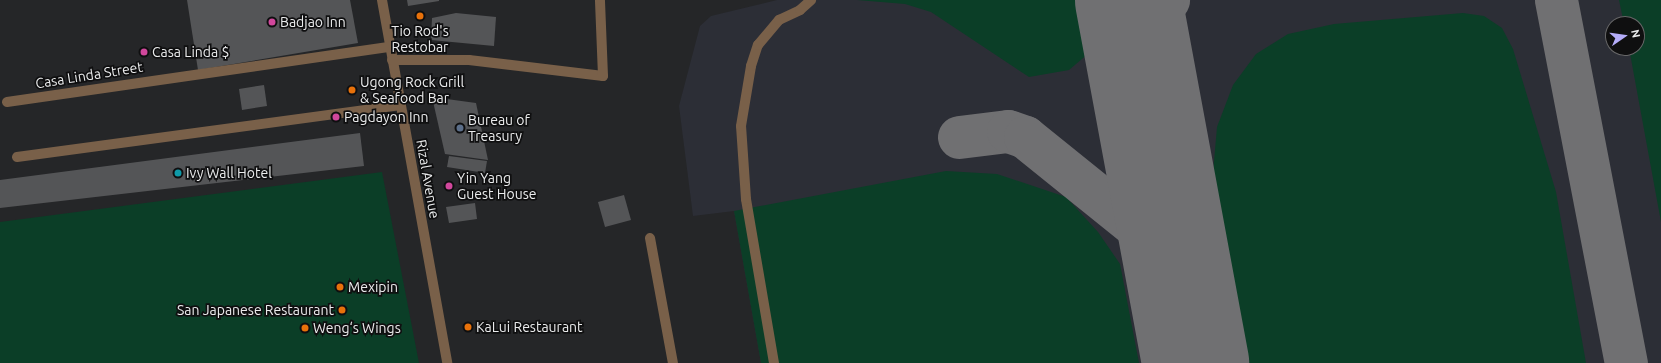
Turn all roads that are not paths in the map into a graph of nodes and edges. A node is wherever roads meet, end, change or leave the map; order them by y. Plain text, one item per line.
1 (382, 0) edge
2 (600, 0) edge
3 (811, 0) edge
4 (390, 47) junction
5 (392, 60) junction
6 (7, 102) dead end
7 (400, 105) junction
8 (17, 157) dead end
9 (650, 238) dead end
10 (446, 363) edge
11 (673, 363) edge
12 (774, 363) edge

1 - 4 street, Rizal Avenue
2 - 5 street
3 - 12 street
4 - 5 street, Rizal Avenue
4 - 6 street, Casa Linda Street
5 - 7 street, Rizal Avenue
7 - 8 street
7 - 10 street, Rizal Avenue
9 - 11 street

